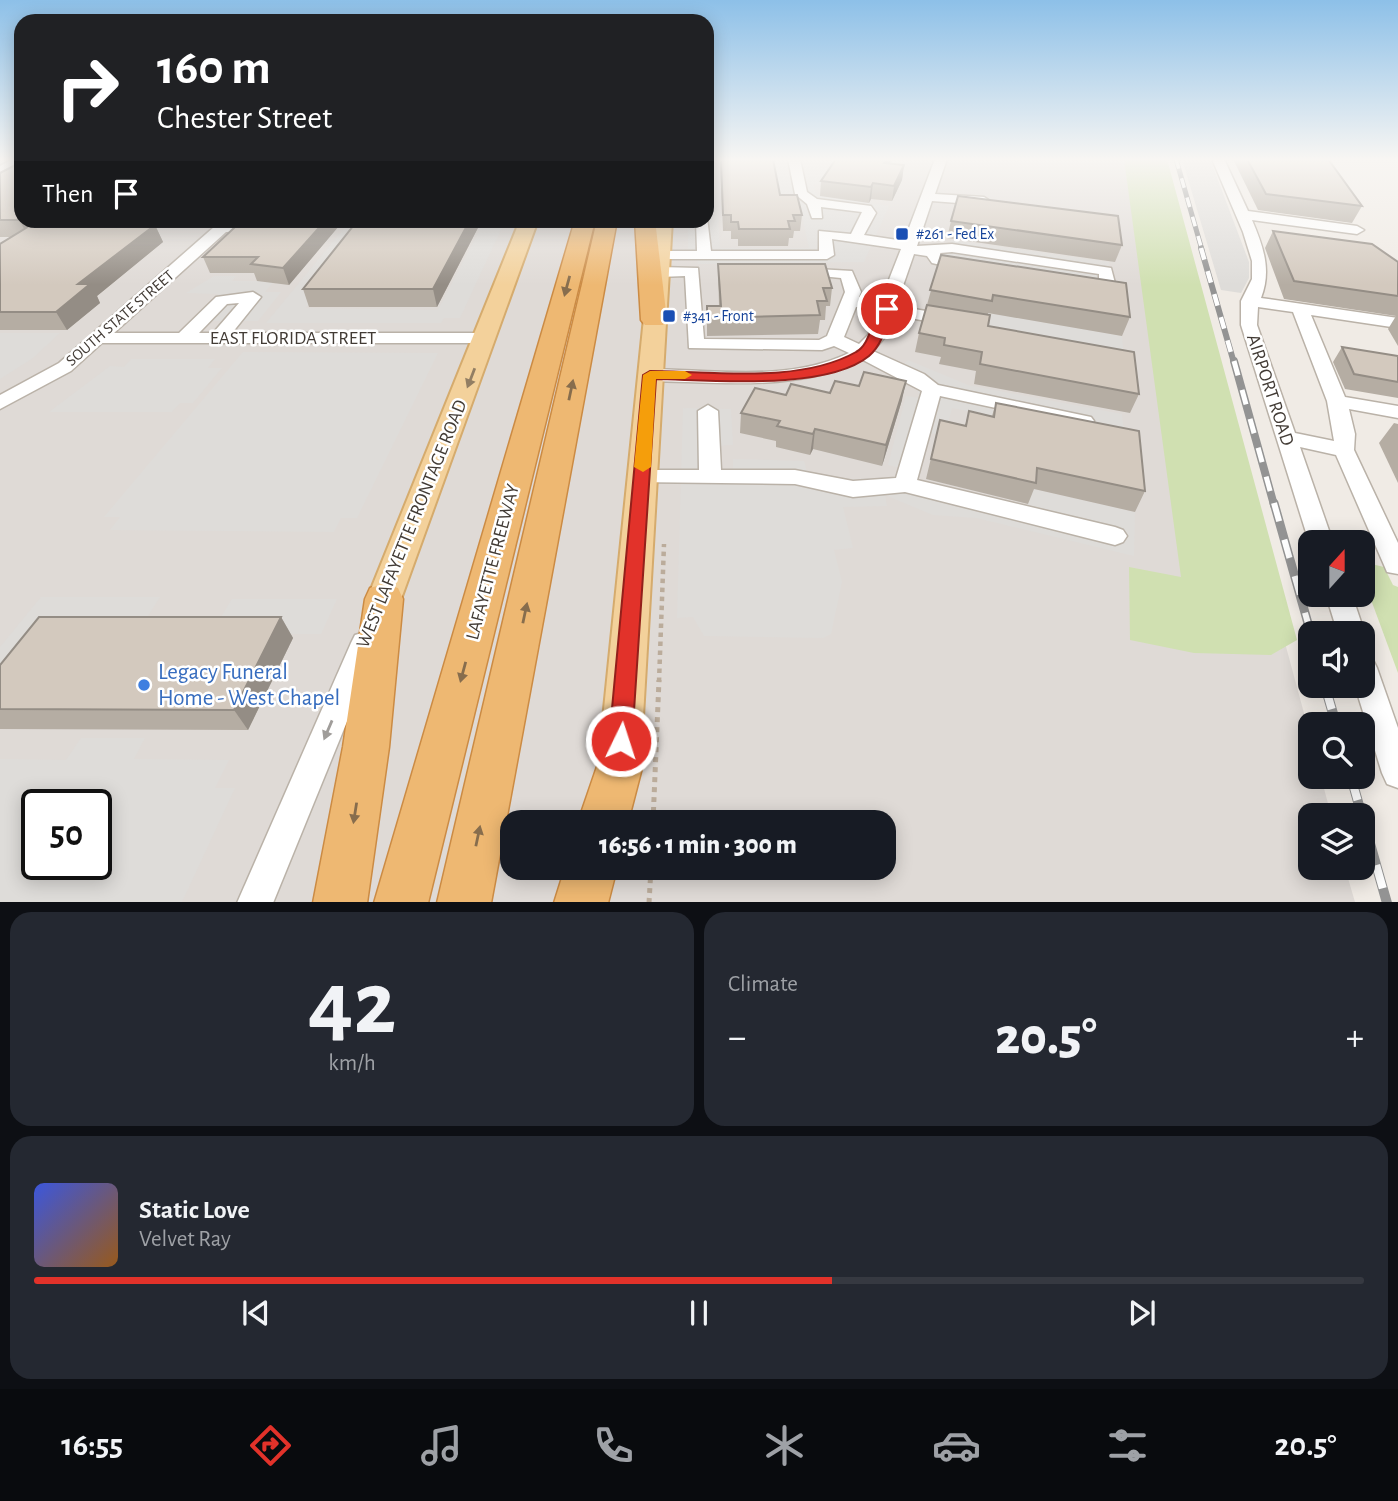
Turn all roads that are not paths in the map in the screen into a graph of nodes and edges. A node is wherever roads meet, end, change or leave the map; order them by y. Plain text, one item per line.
1 (926, 201) edge
2 (972, 201) edge
3 (1236, 201) edge
4 (813, 202) joint
5 (1004, 204) edge
6 (1241, 214) junction
7 (223, 228) edge
8 (526, 228) edge
9 (583, 228) edge
10 (605, 228) edge
11 (647, 228) edge
12 (661, 228) edge
13 (703, 228) edge
14 (1357, 230) dead end
15 (824, 234) junction
16 (856, 238) junction
17 (909, 247) junction
18 (932, 252) junction
19 (704, 255) junction
20 (655, 260) junction
21 (805, 271) edge
22 (850, 300) junction
23 (1249, 301) junction
24 (887, 307) junction
25 (1300, 309) junction
26 (654, 320) joint
27 (964, 323) edge
28 (1398, 323) edge
29 (100, 338) junction
30 (184, 338) junction
31 (218, 338) junction
32 (486, 338) junction
33 (834, 339) junction
34 (864, 354) junction
35 (650, 375) junction
36 (932, 388) junction
37 (1337, 401) junction
38 (0, 403) edge
39 (708, 411) dead end
40 (1398, 412) edge
41 (1104, 425) edge
42 (1286, 438) junction
43 (1344, 450) junction
44 (642, 477) junction
45 (710, 477) junction
46 (905, 485) junction
47 (1317, 530) edge
48 (1115, 536) dead end
49 (1396, 565) dead end
50 (384, 599) junction
51 (1373, 698) edge
52 (619, 768) junction
53 (1398, 772) edge
54 (607, 810) edge
55 (615, 810) edge
56 (587, 880) edge
57 (610, 880) edge
58 (255, 902) edge
59 (340, 902) edge
60 (401, 902) edge
61 (464, 902) edge
62 (581, 902) edge
63 (608, 902) edge

1 - 17 street
2 - 5 street
3 - 6 street, AIRPORT ROAD
4 - 15 street
4 - 16 street
6 - 14 street
6 - 23 street, AIRPORT ROAD
7 - 29 street, SOUTH STATE STREET
8 - 32 main road, WEST LAFAYETTE FRONTAGE ROAD
9 -> 60 highway, LAFAYETTE FREEWAY
61 -> 10 highway, LAFAYETTE FREEWAY
11 - 20 highway
12 - 20 main road
13 - 19 street
15 - 16 street
15 - 19 street
16 - 17 street
17 - 18 street
17 - 24 street
18 - 18 street
19 - 20 street
20 - 26 highway
20 - 33 street
21 - 22 street
22 - 24 street
22 - 33 street
23 - 25 street
23 - 42 street, AIRPORT ROAD
24 - 27 street
24 - 34 street
25 - 28 street
25 - 37 street
26 - 35 main road
29 - 30 street, EAST FLORIDA STREET
29 - 38 street, SOUTH STATE STREET
30 - 31 street, EAST FLORIDA STREET
30 - 31 street
31 - 32 street, EAST FLORIDA STREET
32 -> 50 main road, WEST LAFAYETTE FRONTAGE ROAD
33 - 34 street
34 - 35 street
34 - 36 street
35 - 44 main road
36 - 41 street
36 - 46 street
37 - 40 street
37 - 43 street
39 - 45 street
42 - 43 street
42 - 47 street, AIRPORT ROAD
43 - 49 street
44 - 45 street
44 - 52 main road
45 - 46 street
46 - 48 street
50 -> 58 street, WEST LAFAYETTE FRONTAGE ROAD
50 -> 59 highway
51 - 53 street
52 - 54 highway
52 - 55 street
56 - 62 highway
57 - 63 street

